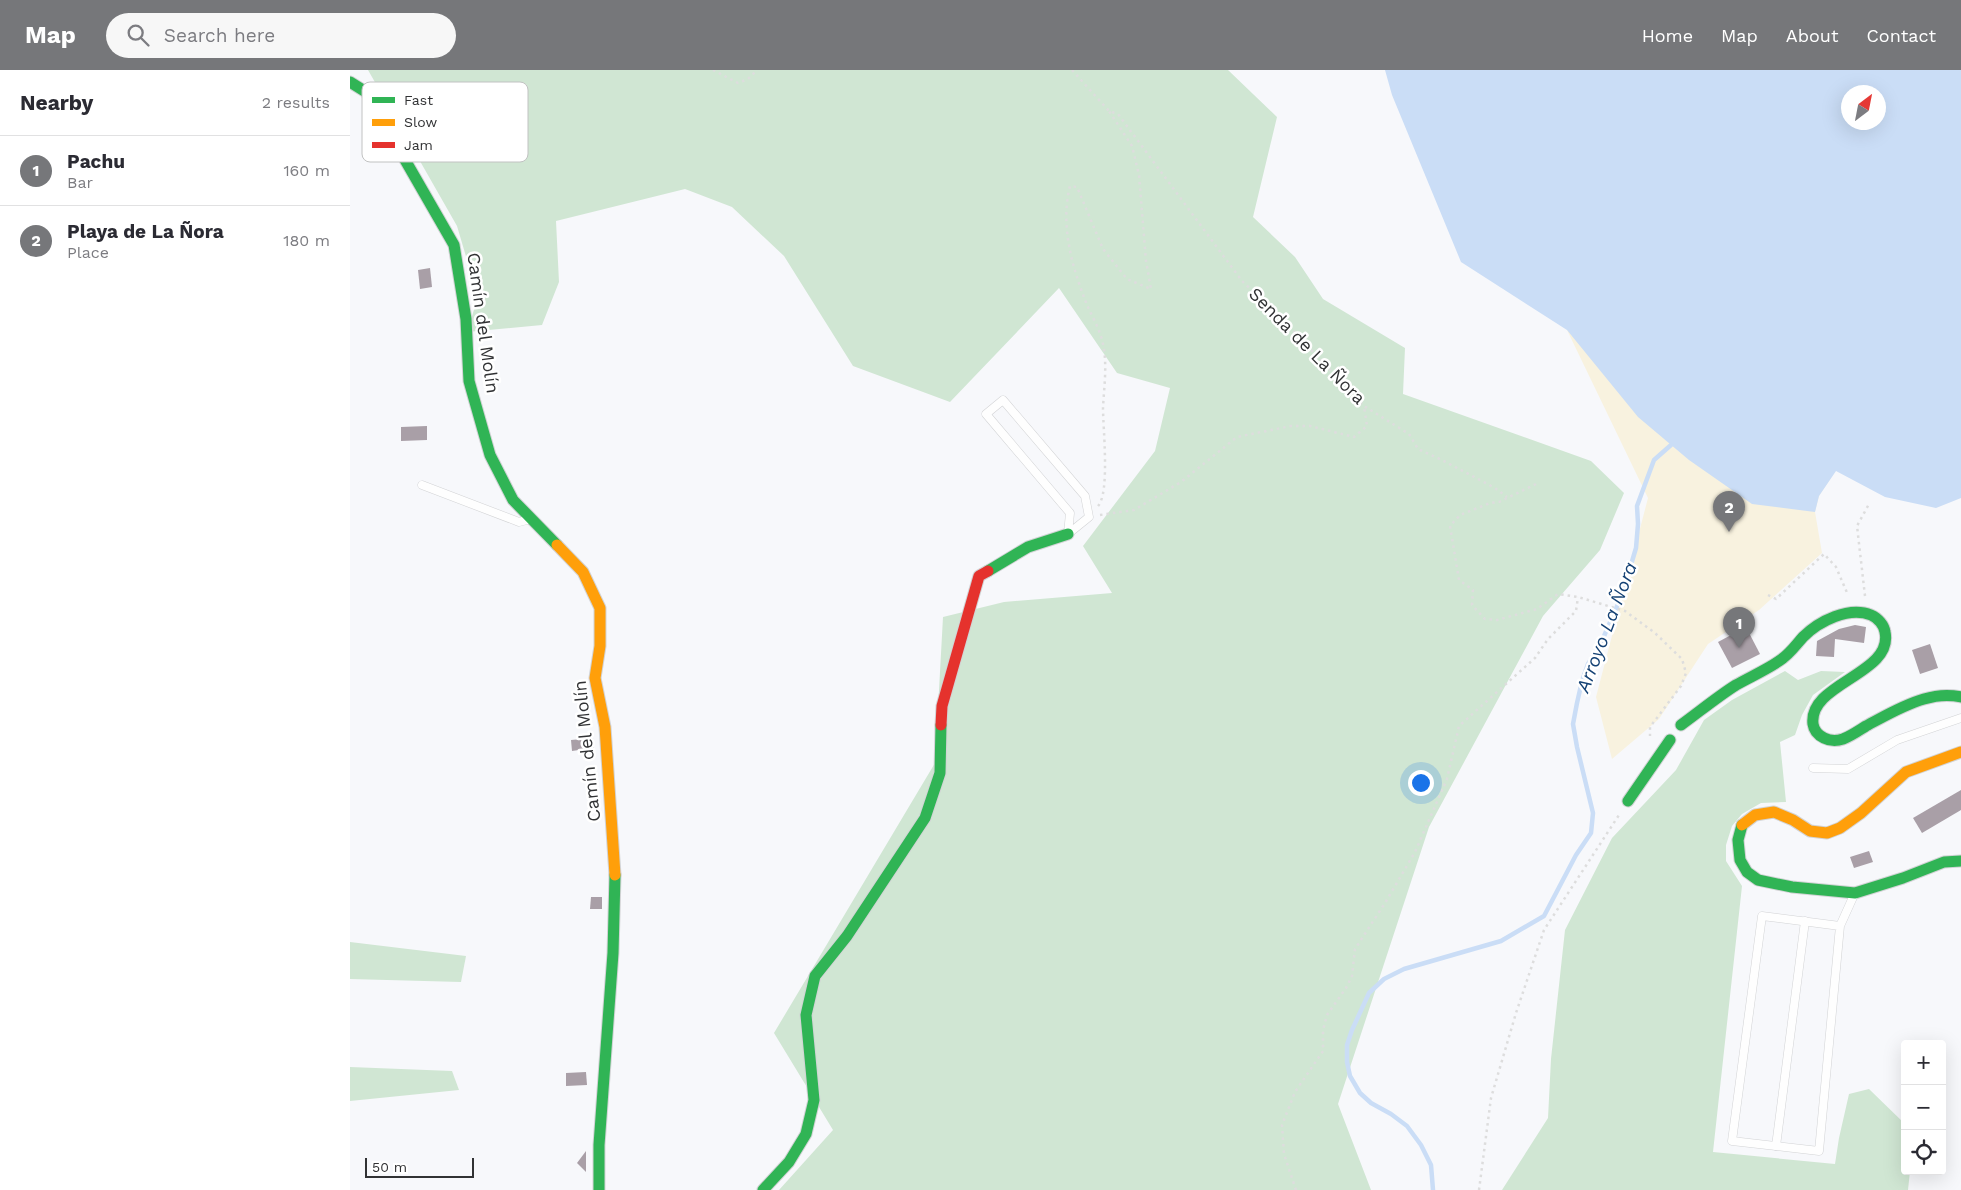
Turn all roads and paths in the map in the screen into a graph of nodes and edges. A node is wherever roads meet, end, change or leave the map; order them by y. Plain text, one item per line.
1 (713, 70) edge
2 (757, 70) edge
3 (1072, 70) edge
4 (350, 82) edge
5 (362, 90) edge
6 (1109, 111) junction
7 (406, 162) edge
8 (1364, 406) junction
9 (1536, 484) dead end
10 (422, 485) dead end
11 (1507, 497) junction
12 (1869, 504) dead end
13 (1089, 517) junction
14 (532, 519) junction
15 (1068, 534) junction
16 (1768, 595) dead end
17 (1578, 596) junction
18 (1851, 612) junction
19 (1867, 612) junction
20 (1961, 697) edge
21 (1961, 718) edge
22 (1681, 725) junction
23 (1670, 740) junction
24 (1650, 743) dead end
25 (1961, 752) edge
26 (1813, 768) dead end
27 (1628, 801) joint
28 (1961, 861) edge
29 (1855, 893) junction
30 (1805, 921) junction
31 (1840, 926) junction
32 (1776, 1146) junction
33 (599, 1190) edge
34 (763, 1190) edge
35 (1296, 1190) edge
36 (1479, 1190) edge

1 - 2 path
3 - 6 path, Senda de La Ñora
4 - 5 street, Camín del Molín
6 - 8 path, Senda de La Ñora
6 - 13 path
7 - 14 street, Camín del Molín
8 - 11 path, Senda de La Ñora
8 - 13 path
9 - 11 path
10 - 14 lane
11 - 17 path
12 - 19 path
13 - 15 lane
13 - 15 lane
14 - 33 street, Camín del Molín
15 - 34 street
16 - 18 path
17 - 24 path
17 - 35 path
18 - 19 street
18 - 22 street
19 - 20 street
21 - 26 lane
22 - 23 street
22 - 23 street
23 - 27 street
25 - 29 street
27 - 36 path
28 - 29 street
29 - 31 lane
30 - 31 lane
30 - 32 lane
30 - 32 lane
31 - 32 lane

